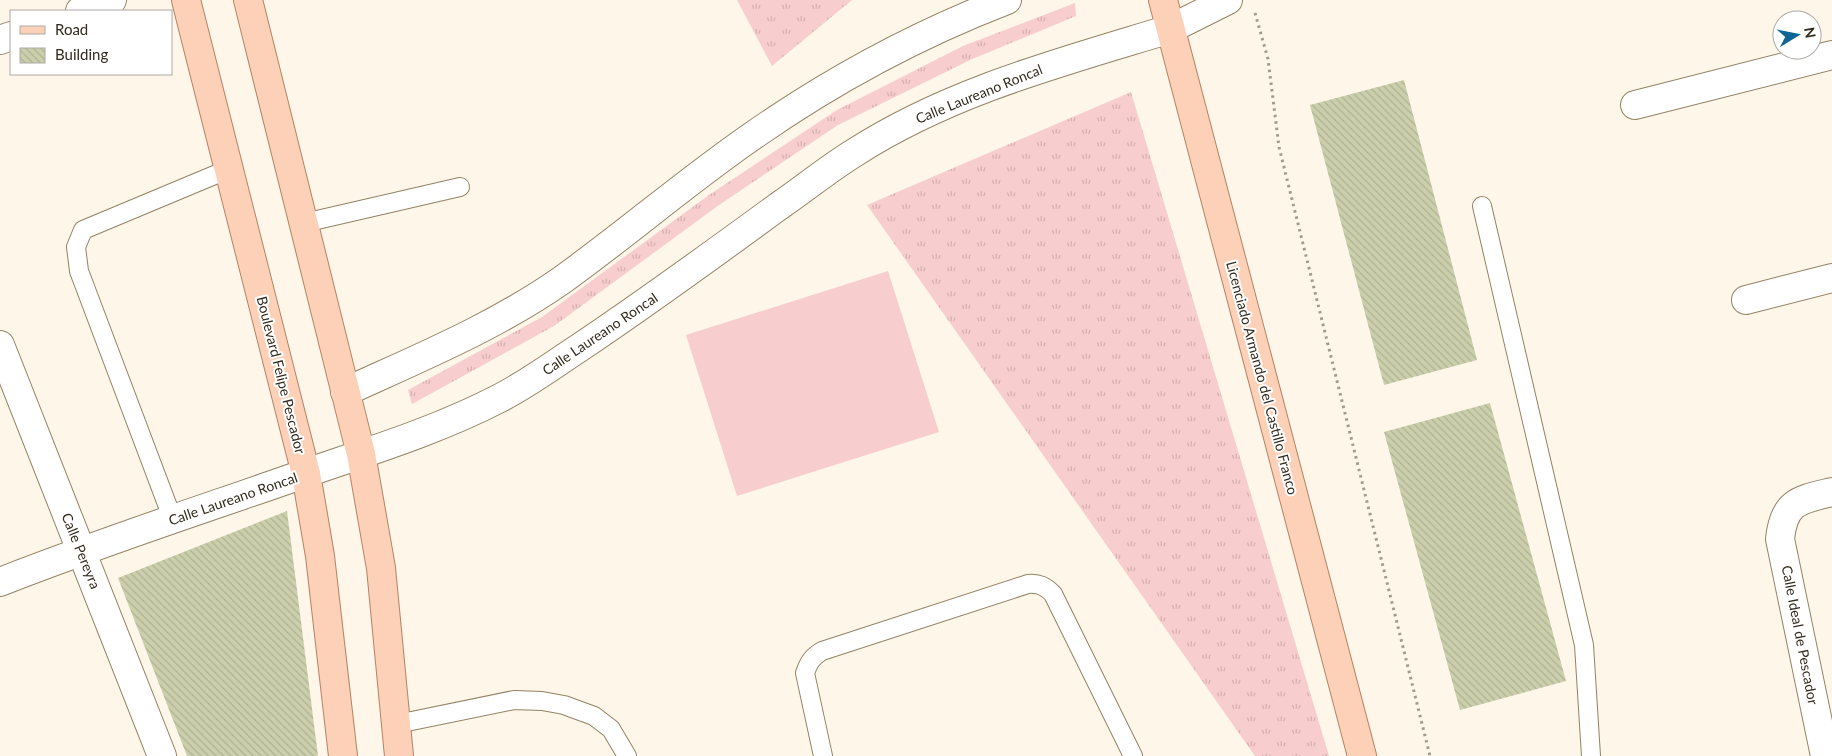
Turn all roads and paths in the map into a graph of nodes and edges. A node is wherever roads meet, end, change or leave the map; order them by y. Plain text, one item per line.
1 (112, 0) edge
2 (186, 0) edge
3 (248, 0) edge
4 (1007, 0) edge
5 (1163, 0) edge
6 (1228, 0) edge
7 (1254, 8) dead end
8 (83, 10) edge
9 (1170, 29) junction
10 (1832, 55) edge
11 (1635, 105) dead end
12 (229, 170) junction
13 (460, 188) dead end
14 (1482, 206) dead end
15 (304, 223) junction
16 (1832, 278) edge
17 (1746, 300) dead end
18 (0, 345) edge
19 (345, 392) junction
20 (361, 454) junction
21 (306, 474) junction
22 (1832, 492) edge
23 (173, 520) junction
24 (81, 550) junction
25 (0, 582) edge
26 (397, 724) junction
27 (1826, 742) edge
28 (162, 756) edge
29 (343, 756) edge
30 (399, 756) edge
31 (627, 756) edge
32 (823, 756) edge
33 (1133, 756) edge
34 (1362, 756) edge
35 (1430, 756) edge
36 (1591, 756) edge

1 - 8 street
2 - 12 main road, Boulevard Felipe Pescador
3 - 15 main road
4 - 19 street
5 - 9 main road, Licenciado Armando del Castillo Franco
6 - 9 street, Calle Laureano Roncal
7 - 35 path
9 - 20 street, Calle Laureano Roncal
9 - 34 main road, Licenciado Armando del Castillo Franco
10 - 11 street
12 - 21 main road, Boulevard Felipe Pescador
12 - 23 lane
13 - 15 lane
14 - 36 lane
15 - 19 main road
16 - 17 street
18 - 24 street, Calle Pereyra
19 - 20 main road
20 - 21 street, Calle Laureano Roncal
20 - 26 main road
21 - 23 street, Calle Laureano Roncal
21 - 29 main road, Boulevard Felipe Pescador
22 - 27 street, Calle Ideal de Pescador
23 - 24 street, Calle Laureano Roncal
24 - 25 street, Calle Laureano Roncal
24 - 28 street, Calle Pereyra
26 - 30 main road
26 - 31 lane
32 - 33 lane

